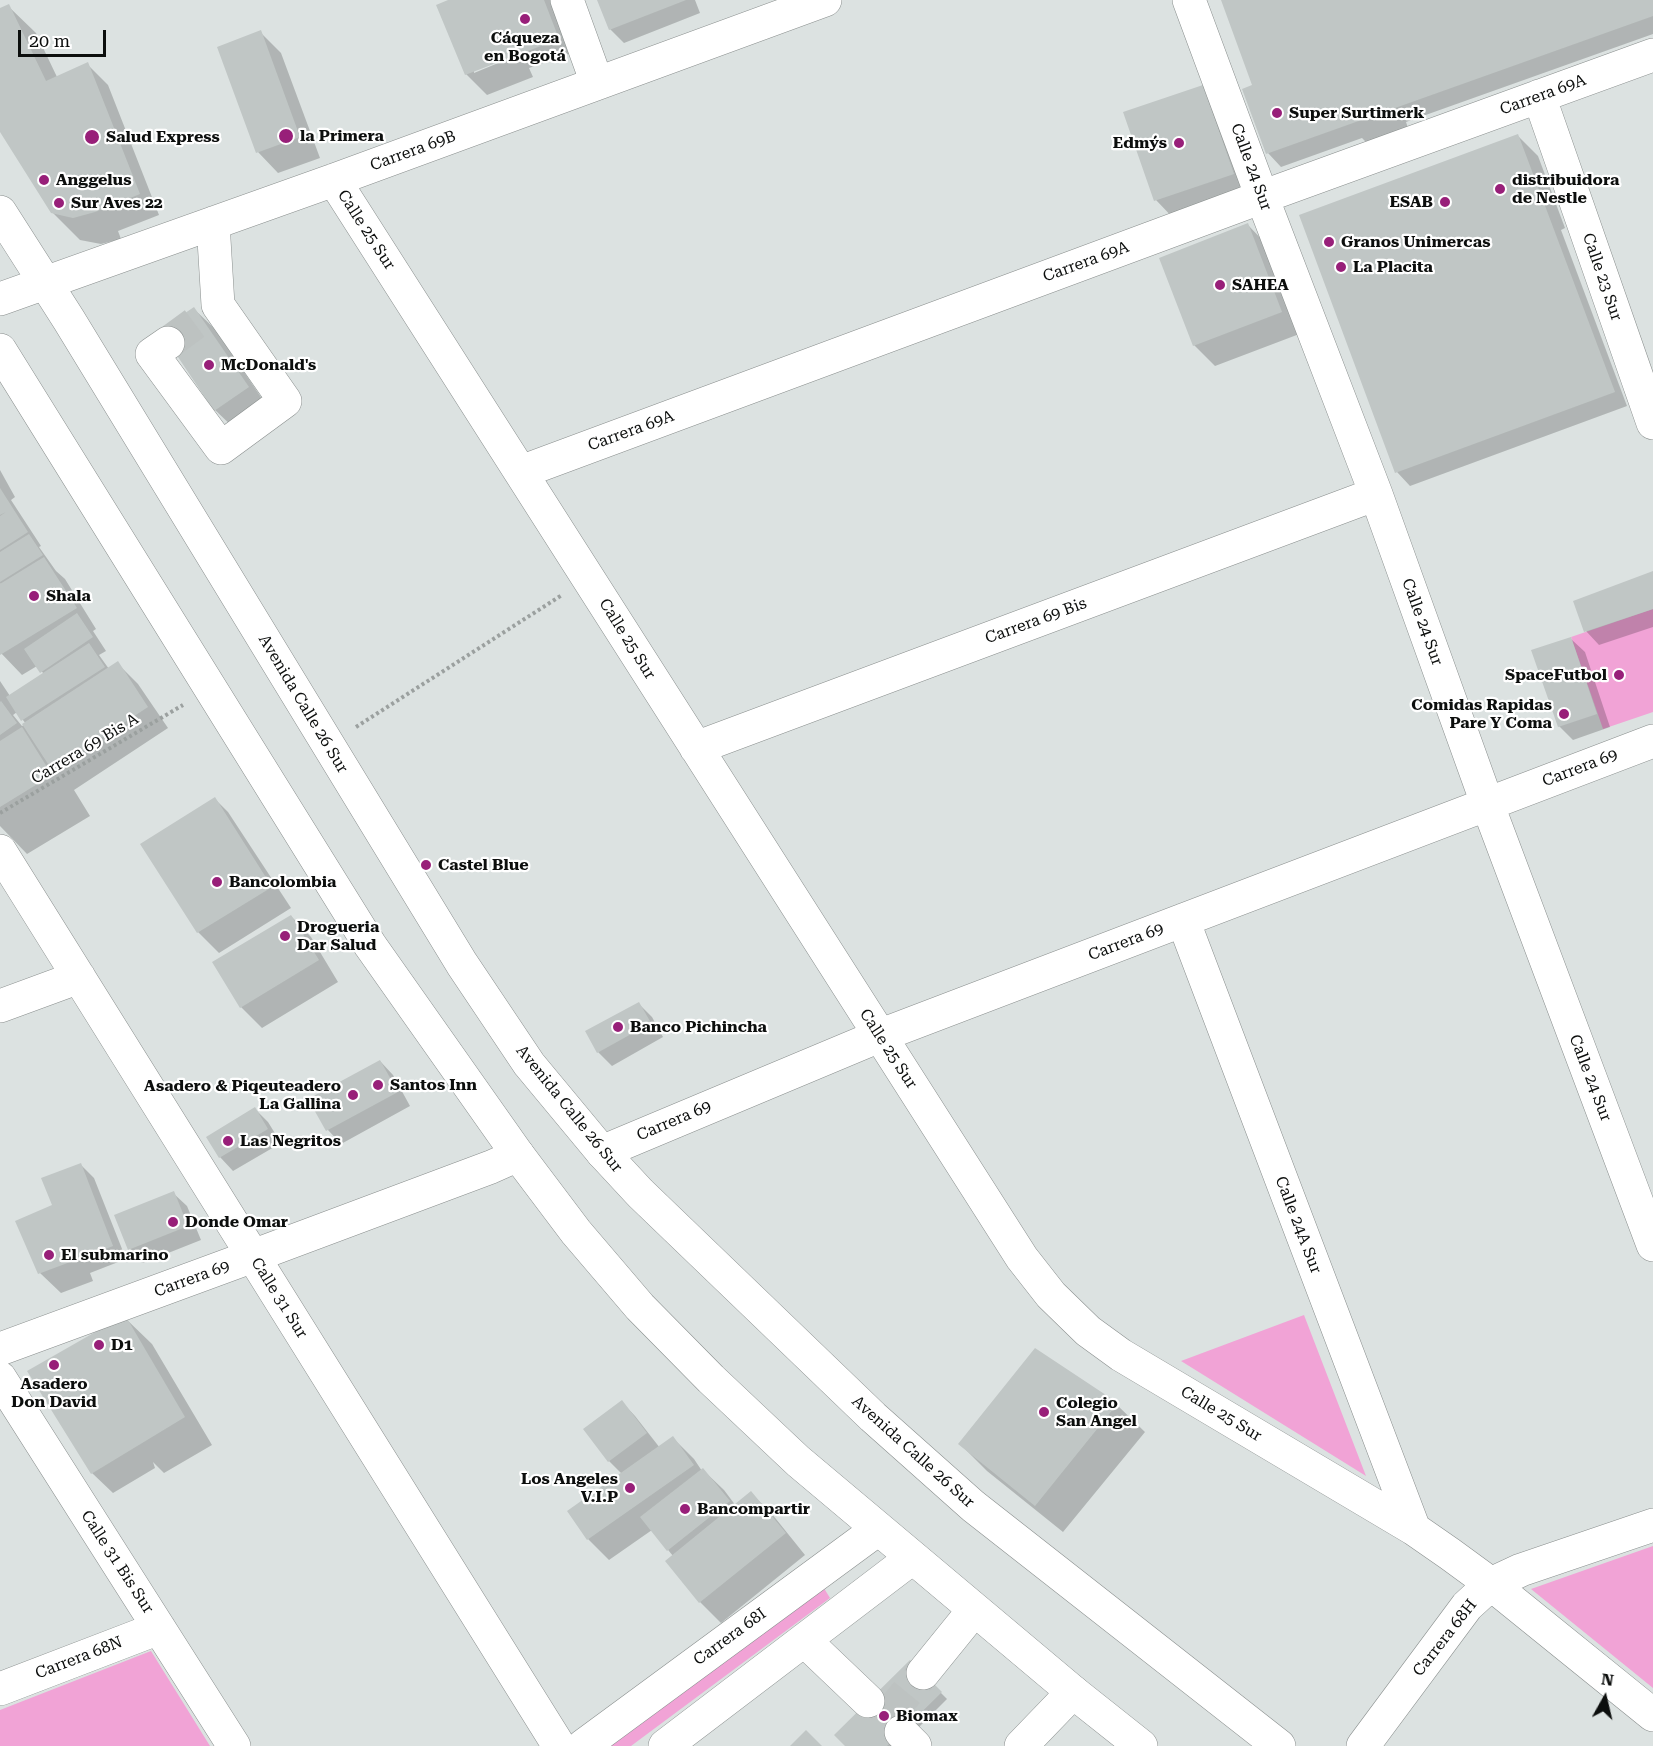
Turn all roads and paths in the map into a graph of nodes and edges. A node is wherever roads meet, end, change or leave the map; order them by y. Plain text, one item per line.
1 (567, 0) edge
2 (825, 0) edge
3 (1189, 0) edge
4 (1653, 55) edge
5 (597, 83) junction
6 (1539, 96) junction
7 (334, 180) junction
8 (1262, 197) junction
9 (0, 212) edge
10 (213, 223) junction
11 (45, 283) junction
12 (0, 299) edge
13 (168, 343) tunnel mouth
14 (0, 350) edge
15 (1653, 423) edge
16 (521, 472) junction
17 (1376, 494) junction
18 (588, 578) junction
19 (183, 705) dead end
20 (356, 727) dead end
21 (1653, 741) edge
22 (696, 748) junction
23 (1487, 803) junction
24 (0, 813) edge
25 (0, 851) edge
26 (1183, 920) junction
27 (79, 977) junction
28 (0, 1006) edge
29 (879, 1036) junction
30 (602, 1152) junction
31 (518, 1155) junction
32 (1653, 1245) edge
33 (253, 1256) junction
34 (0, 1349) edge
35 (0, 1378) edge
36 (1653, 1525) edge
37 (878, 1529) junction
38 (1414, 1529) junction
39 (912, 1558) junction
40 (1491, 1584) junction
41 (974, 1610) junction
42 (159, 1628) junction
43 (804, 1640) junction
44 (923, 1673) tunnel mouth
45 (0, 1689) edge
46 (1073, 1692) junction
47 (868, 1701) dead end
48 (1653, 1715) edge
49 (234, 1746) edge
50 (559, 1746) edge
51 (583, 1746) edge
52 (664, 1746) edge
53 (1021, 1746) edge
54 (1141, 1746) edge
55 (1279, 1746) edge
56 (1363, 1746) edge

1 - 5 street
2 - 5 street, Carrera 69B
3 - 8 street, Calle 24 Sur
4 - 6 street, Carrera 69A
5 - 7 street, Carrera 69B
6 - 8 street, Carrera 69A
6 - 15 street, Calle 23 Sur
7 - 10 street, Carrera 69B
7 - 16 street, Calle 25 Sur
8 - 16 street, Carrera 69A
8 - 17 street, Calle 24 Sur
9 - 11 street, Avenida Calle 26 Sur
10 - 11 street, Carrera 69B
10 - 13 street
11 - 12 street, Carrera 69B
11 - 30 street, Avenida Calle 26 Sur
14 - 31 street
16 - 18 street, Calle 25 Sur
17 - 22 street, Carrera 69 Bis
17 - 23 street, Calle 24 Sur
18 - 20 path
18 - 22 street, Calle 25 Sur
19 - 24 path, Carrera 69 Bis A
21 - 23 street, Carrera 69
22 - 29 street, Calle 25 Sur
23 - 26 street, Carrera 69
23 - 32 street, Calle 24 Sur
25 - 27 street, Calle 31 Sur
26 - 29 street, Carrera 69
26 - 38 street, Calle 24A Sur
27 - 28 street
27 - 33 street, Calle 31 Sur
29 - 30 street, Carrera 69
29 - 38 street, Calle 25 Sur
30 - 55 street, Avenida Calle 26 Sur
31 - 33 street, Carrera 69
31 - 37 street
33 - 34 street, Carrera 69
33 - 50 street, Calle 31 Sur
35 - 42 street, Calle 31 Bis Sur
36 - 40 street, Carrera 68H
37 - 39 street
37 - 51 street, Carrera 68I
38 - 40 street, Calle 25 Sur
39 - 41 street
39 - 43 street
40 - 48 street, Calle 25 Sur
40 - 56 street, Carrera 68H
41 - 44 street
41 - 46 street
42 - 45 street, Carrera 68N
42 - 49 street, Calle 31 Bis Sur
43 - 47 street
43 - 52 street
46 - 53 street
46 - 54 street

